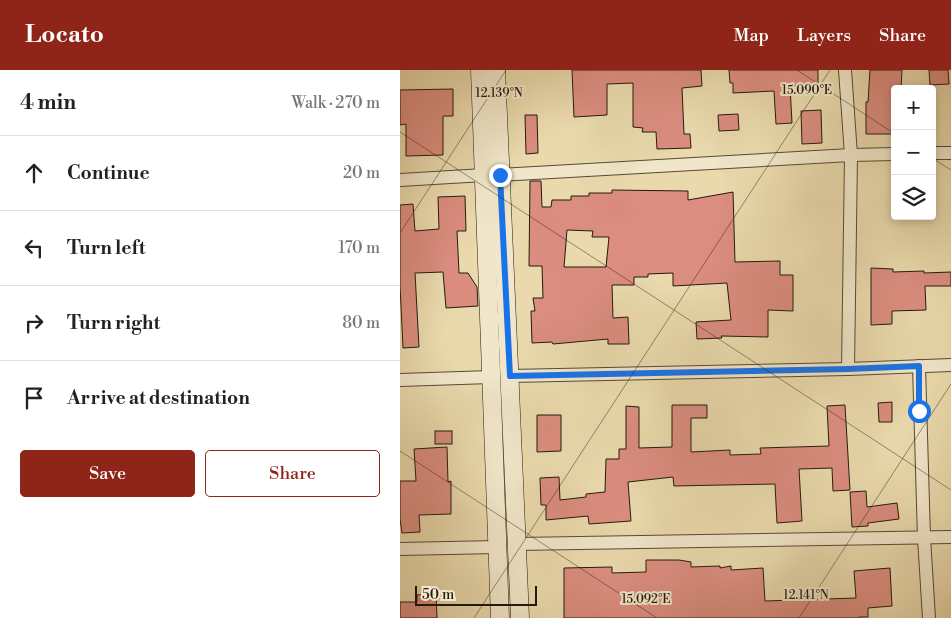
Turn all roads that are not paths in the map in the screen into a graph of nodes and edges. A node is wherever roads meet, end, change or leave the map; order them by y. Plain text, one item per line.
1 (480, 70) edge
2 (496, 70) edge
3 (845, 70) edge
4 (936, 153) edge
5 (951, 153) edge
6 (891, 154) edge
7 (850, 155) junction
8 (492, 175) junction
9 (400, 180) edge
10 (951, 365) edge
11 (919, 366) junction
12 (848, 369) junction
13 (510, 376) junction
14 (491, 377) junction
15 (400, 380) edge
16 (951, 537) edge
17 (924, 538) junction
18 (517, 544) junction
19 (497, 547) junction
20 (400, 549) edge
21 (500, 618) edge
22 (520, 618) edge
23 (929, 618) edge

1 - 8 street
2 - 8 street
3 - 7 street
4 - 5 street
6 - 7 street
7 - 8 street
7 - 12 street
8 - 9 street
8 - 13 street
8 - 14 street
10 - 11 street
11 - 12 street
11 - 17 street
12 - 13 street
13 - 18 street
14 - 15 street
14 - 19 street
16 - 17 street
17 - 18 street
17 - 23 street
18 - 22 street
19 - 20 street
19 - 21 street

